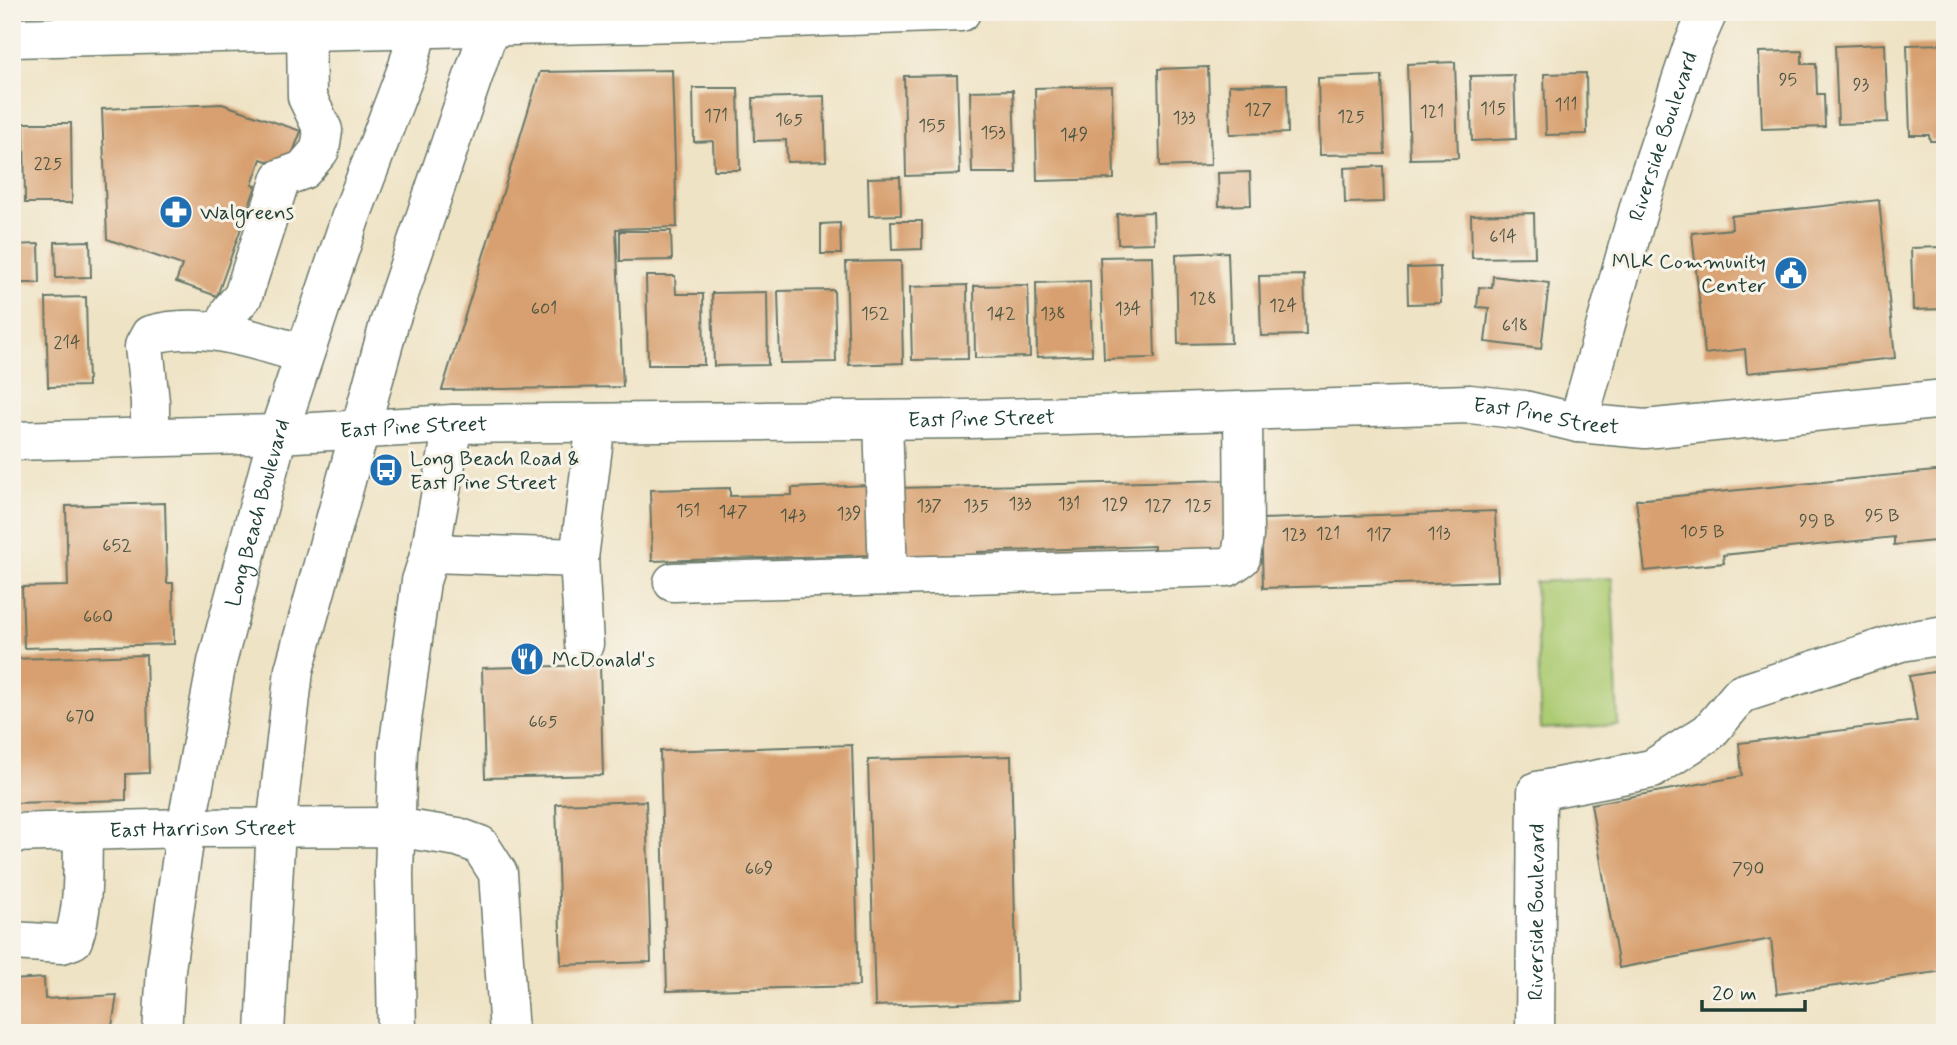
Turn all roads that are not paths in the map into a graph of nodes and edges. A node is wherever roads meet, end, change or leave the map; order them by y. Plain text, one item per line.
1 (961, 12) edge
2 (1708, 12) edge
3 (682, 17) edge
4 (492, 19) edge
5 (422, 20) edge
6 (306, 30) junction
7 (12, 38) edge
8 (222, 331) junction
9 (304, 354) junction
10 (1945, 399) edge
11 (1244, 411) junction
12 (883, 419) junction
13 (596, 423) junction
14 (1578, 423) junction
15 (453, 424) junction
16 (361, 430) junction
17 (278, 433) junction
18 (150, 438) junction
19 (12, 441) edge
20 (430, 553) junction
21 (579, 558) junction
22 (887, 576) junction
23 (673, 582) dead end
24 (1945, 635) edge
25 (584, 644) dead end
26 (394, 827) junction
27 (186, 828) junction
28 (276, 828) junction
29 (83, 831) junction
30 (12, 833) edge
31 (12, 942) edge
32 (162, 1033) edge
33 (265, 1033) edge
34 (397, 1033) edge
35 (509, 1033) edge
36 (1535, 1033) edge

1 - 3 street
2 - 14 street, Riverside Boulevard
3 - 4 street
4 - 5 street
4 - 16 street
5 - 6 street
5 - 9 street, Long Beach Boulevard
6 - 7 street
6 - 8 street
8 - 9 street
8 - 18 street
9 - 17 street, Long Beach Boulevard
10 - 14 street, East Pine Street
11 - 12 street, East Pine Street
11 - 14 street, East Pine Street
11 - 22 street
12 - 13 street, East Pine Street
12 - 22 street
13 - 15 street, East Pine Street
13 - 21 street
15 - 16 street, East Pine Street
15 - 20 street
16 - 17 street, East Pine Street
16 - 28 street
17 - 18 street, East Pine Street
17 - 27 street, Long Beach Boulevard
18 - 19 street, East Pine Street
20 - 21 street
20 - 26 street
21 - 25 street
22 - 23 street
24 - 36 street, Riverside Boulevard
26 - 28 street, East Harrison Street
26 - 34 street
26 - 35 street, East Harrison Street
27 - 28 street, East Harrison Street
27 - 29 street, East Harrison Street
27 - 32 street, Long Beach Boulevard
28 - 33 street
29 - 30 street, East Harrison Street
29 - 31 street

